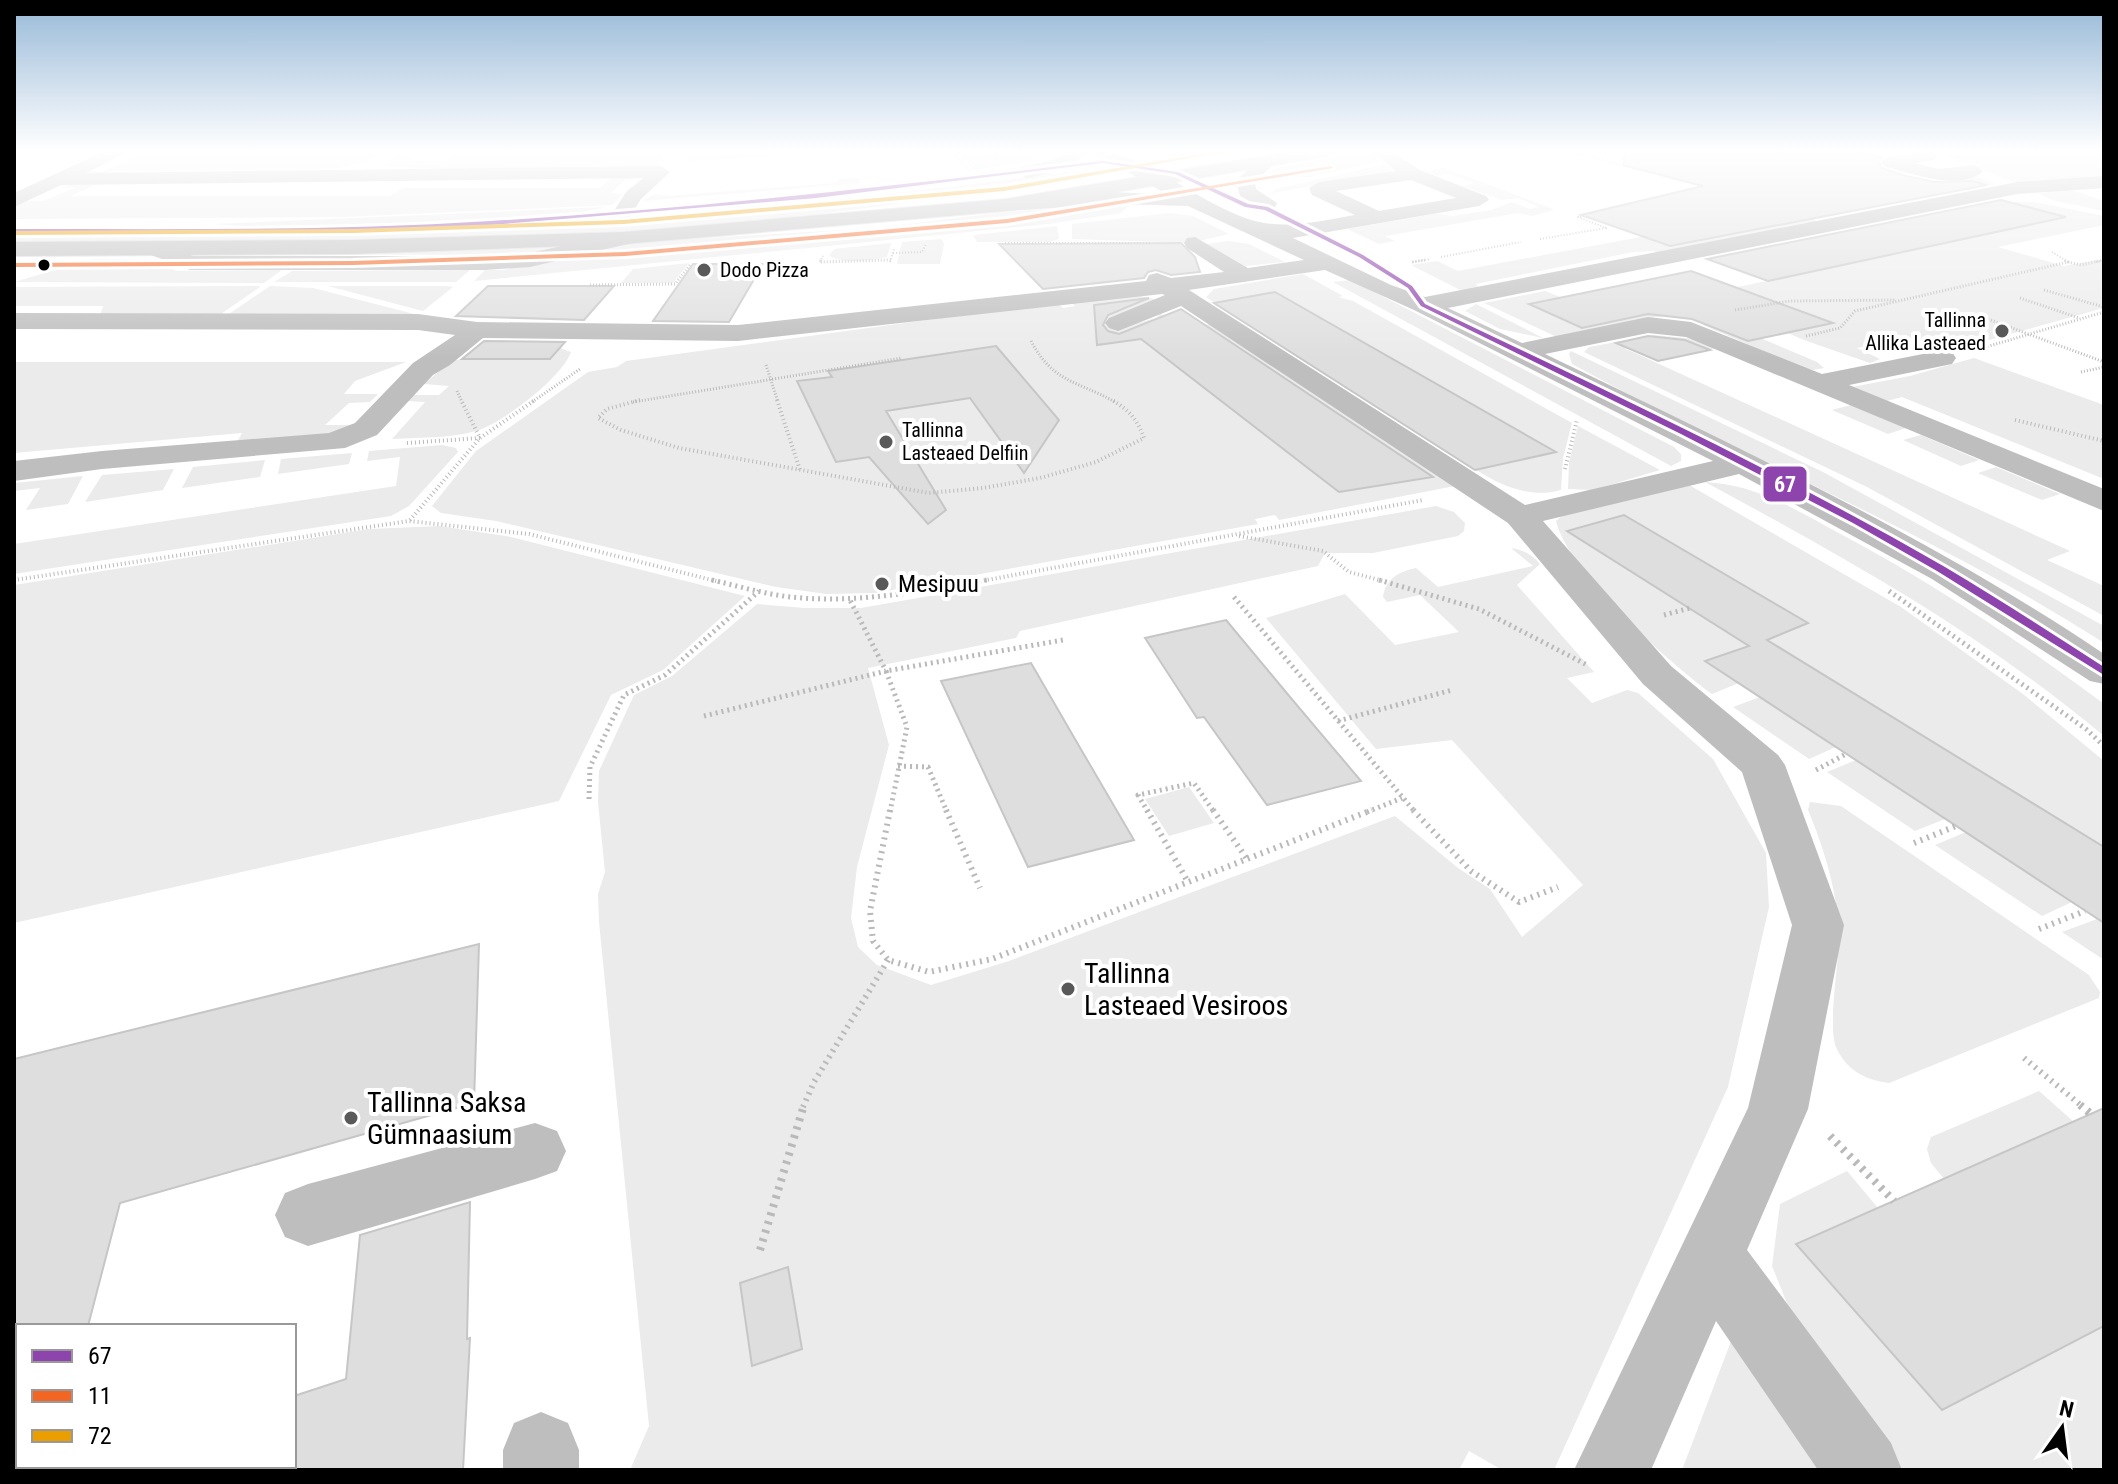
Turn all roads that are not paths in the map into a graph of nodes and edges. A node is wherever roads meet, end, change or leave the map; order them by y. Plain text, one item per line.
1 (502, 220) edge
2 (832, 220) edge
3 (1264, 220) edge
4 (1265, 220) edge
5 (1364, 220) edge
6 (1864, 220) edge
7 (1307, 229) junction
8 (14, 231) edge
9 (624, 238) junction
10 (1195, 243) road end
11 (154, 248) junction
12 (14, 249) edge
13 (485, 263) junction
14 (1327, 263) junction
15 (1243, 275) junction
16 (462, 284) dead end
17 (443, 300) dead end
18 (1177, 300) junction
19 (1423, 305) junction
20 (14, 321) edge
21 (418, 322) junction
22 (1118, 323) dead end
23 (1648, 325) junction
24 (477, 330) junction
25 (1519, 352) junction
26 (1943, 358) road end
27 (1862, 374) junction
28 (1819, 383) junction
29 (1742, 464) junction
30 (14, 471) edge
31 (2104, 501) edge
32 (1520, 516) junction
33 (2104, 672) edge
34 (535, 1151) dead end
35 (308, 1215) dead end
36 (1710, 1255) junction
37 (1612, 1470) edge
38 (1864, 1470) edge

1 - 8 street
2 - 9 street
3 - 14 street
4 - 7 street
5 - 7 street
6 - 19 street
7 - 19 street
9 - 11 street
9 - 13 street
10 - 15 street
11 - 12 street
11 - 13 street
13 - 16 street
14 - 15 street
14 - 19 street
15 - 18 street
17 - 21 street
18 - 22 street
18 - 24 street
18 - 32 street
19 - 25 street
20 - 21 street
21 - 24 street
23 - 25 street
23 - 27 street
23 - 28 street
24 - 30 street
25 - 29 street
26 - 27 street
27 - 28 street
28 - 31 street
29 - 32 street
29 - 33 street
32 - 36 street
34 - 35 street
36 - 37 street
36 - 38 street

